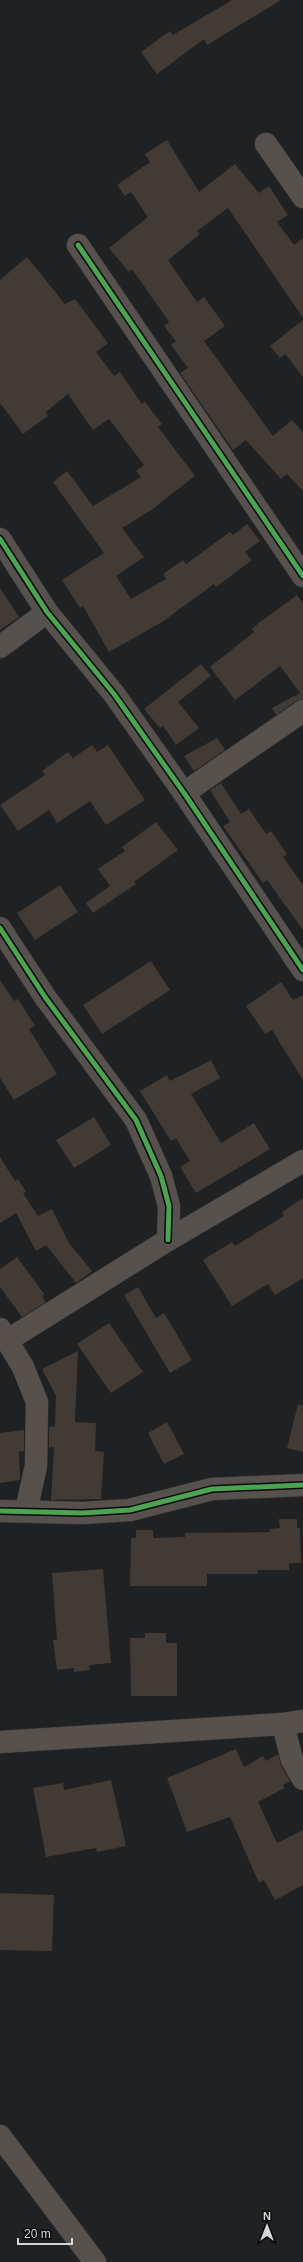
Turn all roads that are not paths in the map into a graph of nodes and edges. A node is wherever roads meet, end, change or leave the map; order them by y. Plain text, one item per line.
1 (266, 144) dead end
2 (303, 197) edge
3 (78, 246) dead end
4 (0, 539) edge
5 (303, 576) edge
6 (47, 612) junction
7 (0, 647) edge
8 (303, 711) edge
9 (184, 793) junction
10 (0, 928) edge
11 (303, 970) edge
12 (303, 1161) edge
13 (168, 1240) junction
14 (4, 1335) edge
15 (303, 1485) edge
16 (0, 1511) edge
17 (26, 1511) junction
18 (293, 1722) edge
19 (0, 1742) edge
20 (303, 1779) edge
21 (0, 2136) edge
22 (95, 2262) edge

1 - 2 street
3 - 5 street
4 - 6 street
6 - 7 street
6 - 9 street
8 - 9 street
9 - 11 street
10 - 13 street
12 - 13 street
13 - 14 street
14 - 17 street
15 - 17 street
16 - 17 street
18 - 19 street
18 - 20 street
21 - 22 street

